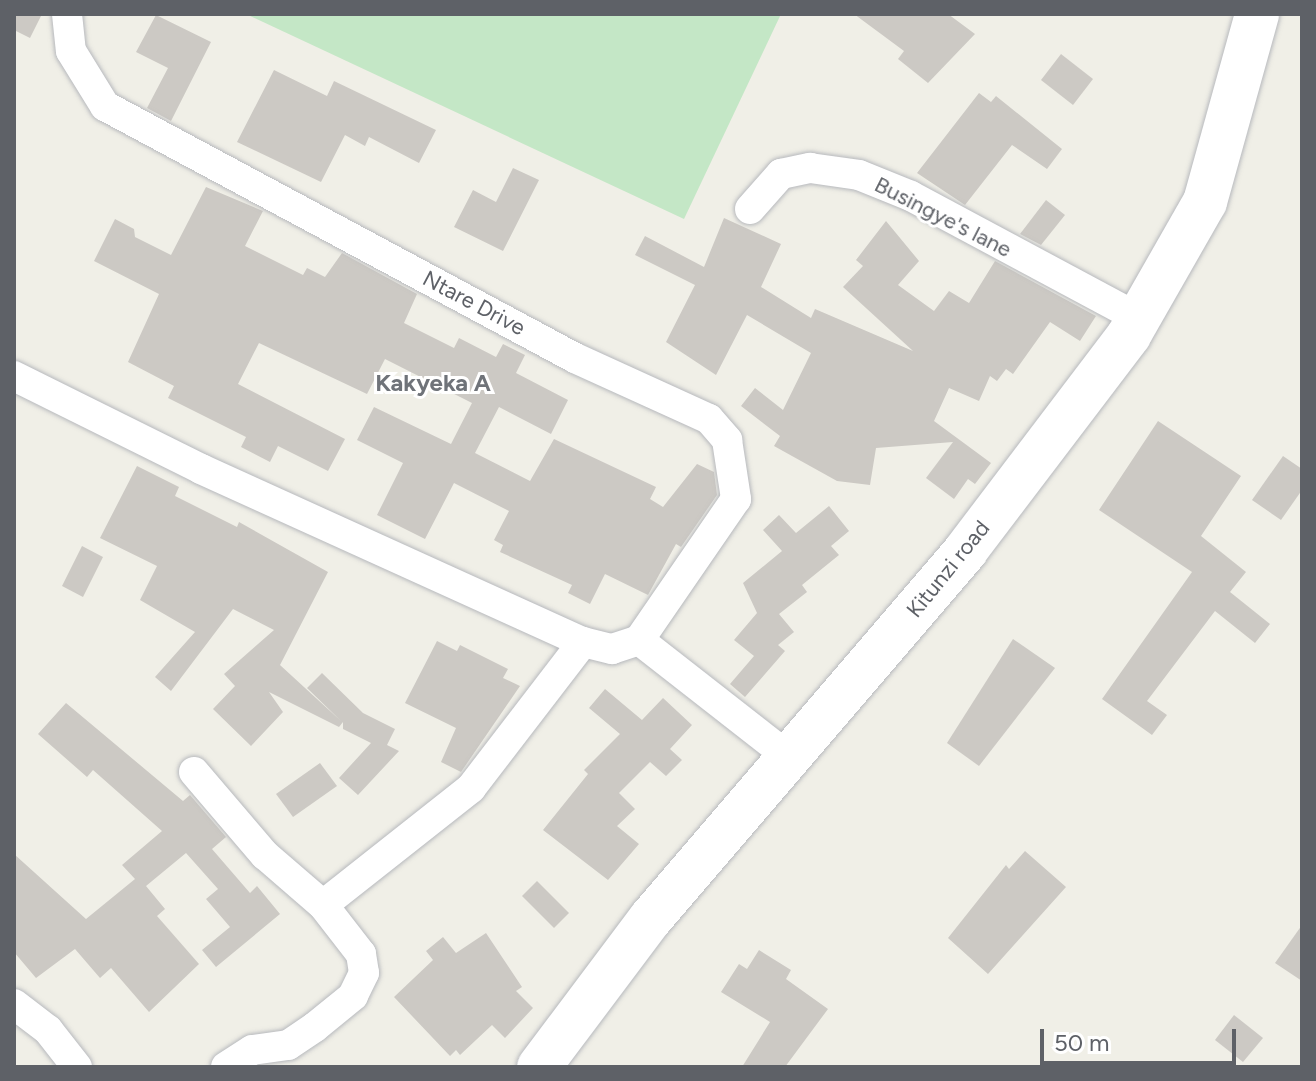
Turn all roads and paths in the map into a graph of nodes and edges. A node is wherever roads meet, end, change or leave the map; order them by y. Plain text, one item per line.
1 (67, 14) edge
2 (1257, 14) edge
3 (750, 209) dead end
4 (1139, 318) junction
5 (14, 376) edge
6 (639, 640) junction
7 (583, 642) junction
8 (789, 757) junction
9 (194, 772) dead end
10 (323, 905) junction
11 (14, 1004) edge
12 (551, 1063) edge
13 (77, 1067) edge
14 (226, 1067) edge

1 - 6 street, Ntare Drive
2 - 4 street, Kitunzi road
3 - 4 street, Busingye's lane
4 - 8 street, Kitunzi road
5 - 7 street
6 - 7 street
6 - 8 street
7 - 10 street
8 - 12 street, Kitunzi road
9 - 10 street
10 - 14 street
11 - 13 street

